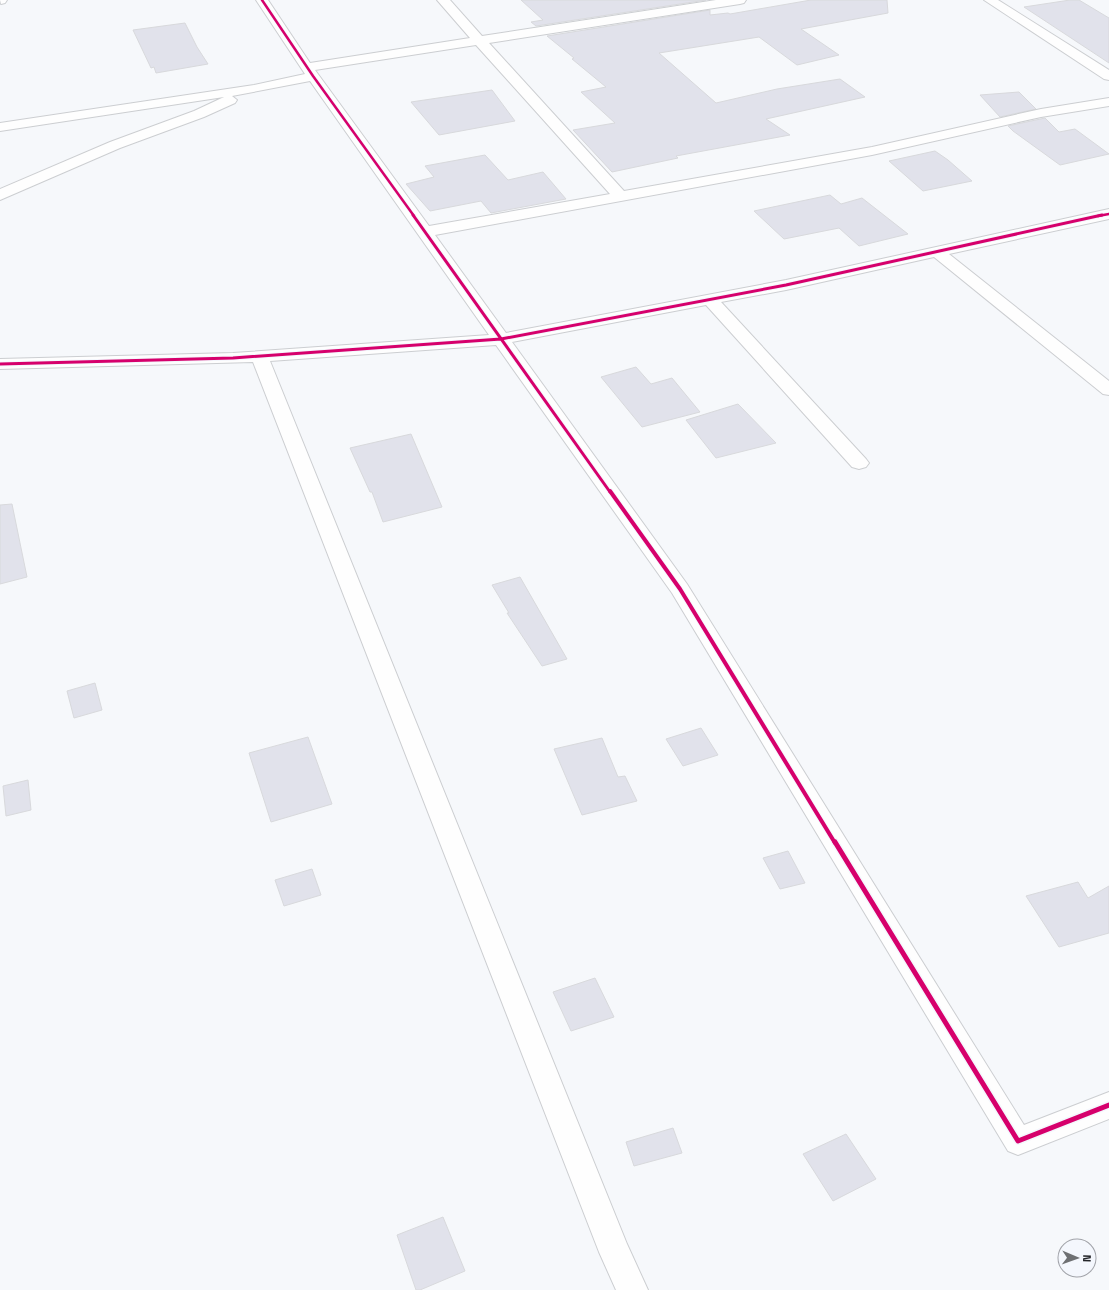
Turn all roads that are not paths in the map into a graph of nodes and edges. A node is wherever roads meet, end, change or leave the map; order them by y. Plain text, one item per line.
1 (262, 0) edge
2 (443, 0) edge
3 (740, 0) edge
4 (990, 0) edge
5 (637, 5) dead end
6 (648, 14) junction
7 (481, 40) junction
8 (310, 72) junction
9 (1109, 76) edge
10 (254, 89) junction
11 (1109, 102) edge
12 (0, 127) edge
13 (0, 195) edge
14 (621, 197) junction
15 (1109, 214) edge
16 (424, 232) junction
17 (937, 252) junction
18 (709, 299) junction
19 (501, 339) junction
20 (259, 356) junction
21 (0, 364) edge
22 (1109, 390) edge
23 (859, 462) dead end
24 (1109, 1105) edge
25 (632, 1290) edge

1 - 8 street
2 - 7 street
3 - 6 street
4 - 9 street
5 - 6 street
6 - 7 street
7 - 8 street
7 - 14 street
8 - 10 street
8 - 16 street
10 - 12 street
10 - 13 street
11 - 14 street
14 - 16 street
15 - 17 street
16 - 19 street
17 - 18 street
17 - 22 street
18 - 19 street
18 - 23 street
19 - 20 street
19 - 24 street
20 - 21 street
20 - 25 street

